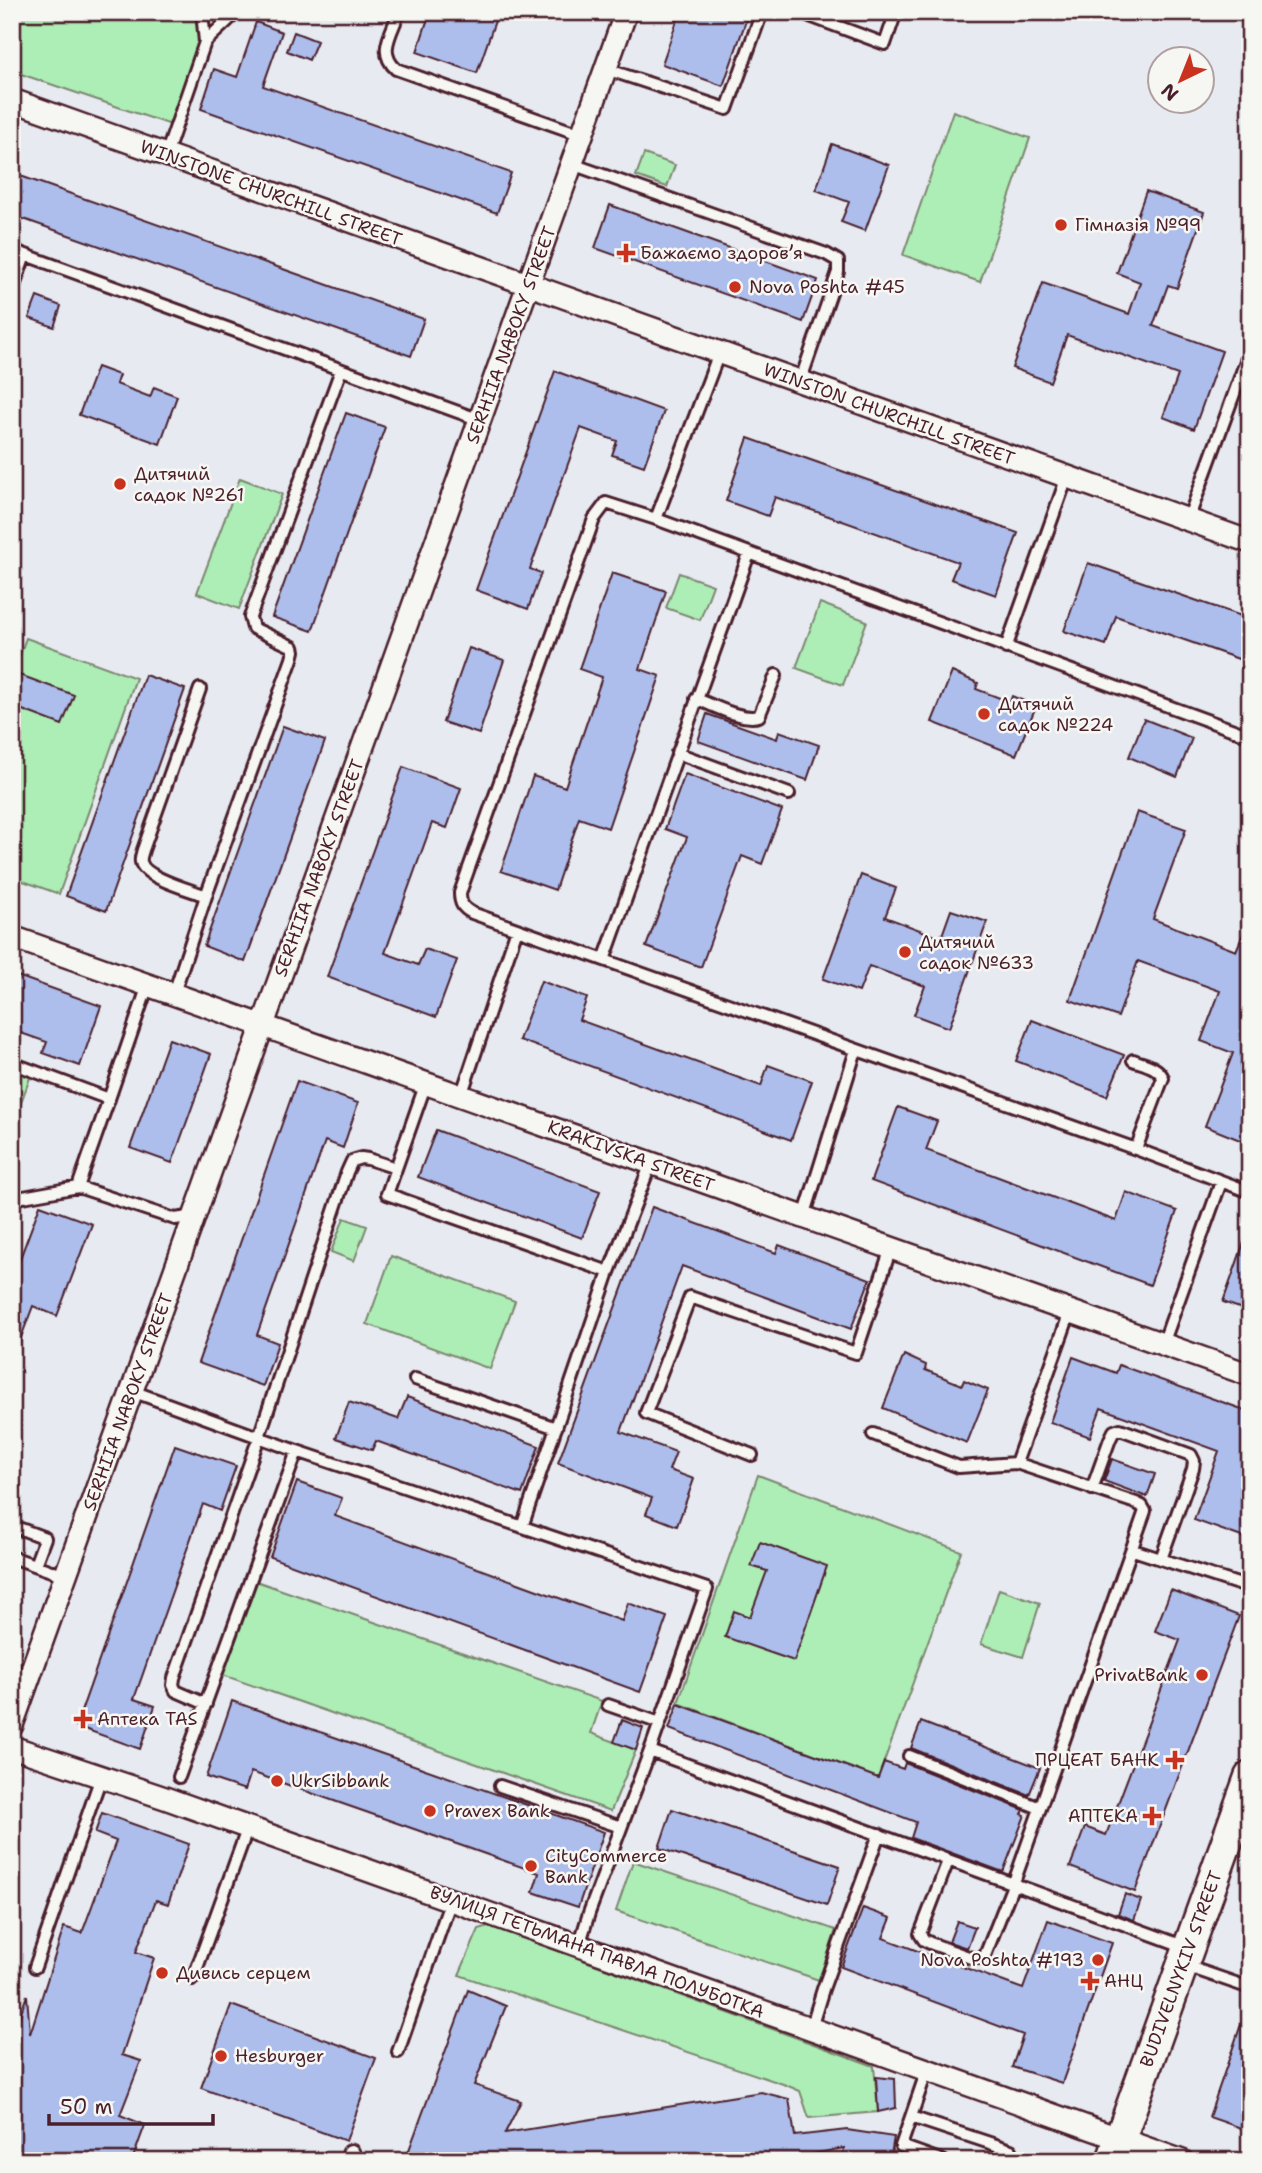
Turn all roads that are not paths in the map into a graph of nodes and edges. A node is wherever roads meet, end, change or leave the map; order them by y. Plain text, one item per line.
1 (201, 12) edge
2 (237, 12) edge
3 (399, 12) edge
4 (626, 12) edge
5 (762, 12) edge
6 (799, 12) edge
7 (896, 12) edge
8 (205, 42) junction
9 (606, 69) junction
10 (12, 100) edge
11 (582, 135) junction
12 (166, 155) junction
13 (572, 164) junction
14 (12, 250) edge
15 (25, 255) junction
16 (529, 285) junction
17 (12, 292) edge
18 (1250, 350) edge
19 (719, 353) junction
20 (341, 370) junction
21 (800, 382) junction
22 (480, 420) junction
23 (1067, 477) junction
24 (656, 519) junction
25 (1188, 520) junction
26 (1250, 542) edge
27 (749, 554) junction
28 (1006, 648) junction
29 (776, 675) dead end
30 (200, 689) dead end
31 (696, 699) junction
32 (1250, 736) edge
33 (677, 753) junction
34 (789, 794) dead end
35 (206, 896) junction
36 (517, 929) junction
37 (12, 937) edge
38 (604, 960) junction
39 (148, 985) junction
40 (174, 993) junction
41 (263, 1025) junction
42 (856, 1049) junction
43 (1133, 1060) dead end
44 (12, 1063) edge
45 (426, 1083) junction
46 (461, 1096) junction
47 (108, 1099) junction
48 (1136, 1149) junction
49 (650, 1163) junction
50 (396, 1168) junction
51 (1221, 1182) junction
52 (78, 1187) junction
53 (1250, 1192) edge
54 (12, 1199) edge
55 (195, 1216) junction
56 (804, 1217) junction
57 (891, 1248) junction
58 (609, 1272) junction
59 (1070, 1312) junction
60 (1163, 1345) junction
61 (1250, 1376) edge
62 (415, 1379) dead end
63 (132, 1391) junction
64 (556, 1428) junction
65 (873, 1434) dead end
66 (260, 1437) junction
67 (297, 1451) junction
68 (752, 1455) dead end
69 (1016, 1463) junction
70 (1092, 1489) junction
71 (522, 1527) junction
72 (21, 1529) dead end
73 (1133, 1550) junction
74 (12, 1556) edge
75 (1161, 1559) junction
76 (35, 1565) junction
77 (65, 1576) junction
78 (1250, 1588) edge
79 (205, 1704) junction
80 (608, 1705) dead end
81 (660, 1723) junction
82 (12, 1725) edge
83 (12, 1747) edge
84 (650, 1751) junction
85 (909, 1756) dead end
86 (101, 1777) junction
87 (179, 1777) dead end
88 (500, 1786) dead end
89 (1248, 1788) edge
90 (1040, 1808) junction
91 (247, 1827) junction
92 (621, 1827) junction
93 (878, 1834) junction
94 (948, 1861) junction
95 (1013, 1885) junction
96 (451, 1900) junction
97 (579, 1946) junction
98 (1185, 1956) junction
99 (35, 1967) dead end
100 (192, 1979) dead end
101 (1250, 1988) edge
102 (811, 2028) junction
103 (398, 2052) dead end
104 (927, 2070) junction
105 (911, 2117) junction
106 (1116, 2150) edge
107 (943, 2161) edge
108 (1007, 2161) edge
109 (1182, 2161) edge

1 - 8 lane
2 - 8 lane
3 - 11 lane
4 - 9 street, SERHIIA NABOKY STREET
5 - 9 lane
6 - 7 lane
8 - 12 lane
9 - 11 street, SERHIIA NABOKY STREET
10 - 12 street, WINSTONE CHURCHILL STREET
11 - 13 street, SERHIIA NABOKY STREET
12 - 16 street, WINSTONE CHURCHILL STREET
13 - 16 street, SERHIIA NABOKY STREET
13 - 21 lane
14 - 15 lane
15 - 17 lane
15 - 20 lane
16 - 19 street, WINSTON CHURCHILL STREET
16 - 22 street, SERHIIA NABOKY STREET
18 - 25 lane
19 - 21 street, WINSTON CHURCHILL STREET
19 - 24 lane
20 - 22 lane
20 - 35 lane
21 - 23 street, WINSTON CHURCHILL STREET
22 - 41 street, SERHIIA NABOKY STREET
23 - 25 street, WINSTON CHURCHILL STREET
23 - 28 lane
24 - 27 lane
24 - 36 lane
25 - 26 street, WINSTON CHURCHILL STREET
27 - 28 lane
27 - 31 lane
28 - 32 lane
29 - 31 lane
30 - 35 lane
31 - 33 lane
33 - 34 lane
33 - 38 lane
35 - 40 lane
36 - 38 lane
36 - 46 lane
37 - 39 street, KRAKIVSKA STREET
38 - 42 lane
39 - 40 street, KRAKIVSKA STREET
39 - 47 lane
40 - 41 street, KRAKIVSKA STREET
41 - 45 street, KRAKIVSKA STREET
41 - 55 street, SERHIIA NABOKY STREET
42 - 48 lane
42 - 56 lane
43 - 48 lane
44 - 47 lane
45 - 46 street, KRAKIVSKA STREET
45 - 50 lane
46 - 49 street, KRAKIVSKA STREET
47 - 52 lane
48 - 51 lane
49 - 56 street, KRAKIVSKA STREET
49 - 58 lane
50 - 58 lane
50 - 66 lane
51 - 53 lane
51 - 60 lane
52 - 54 lane
52 - 55 lane
55 - 63 street, SERHIIA NABOKY STREET
56 - 57 street, KRAKIVSKA STREET
57 - 59 street, KRAKIVSKA STREET
57 - 68 lane
58 - 64 lane
59 - 60 street, KRAKIVSKA STREET
59 - 69 lane
60 - 61 street, KRAKIVSKA STREET
62 - 64 lane
63 - 66 lane
63 - 77 street, SERHIIA NABOKY STREET
64 - 71 lane
65 - 69 lane
66 - 67 lane
66 - 79 lane
67 - 71 lane
67 - 79 lane
69 - 70 lane
70 - 73 lane
70 - 75 lane
71 - 81 lane
72 - 76 lane
73 - 75 lane
73 - 90 lane
74 - 76 lane
75 - 78 lane
76 - 77 lane
77 - 82 street, SERHIIA NABOKY STREET
79 - 87 lane
80 - 81 lane
81 - 84 lane
83 - 86 street, ВУЛИЦЯ ГЕТЬМАНА ПАВЛА ПОЛУБОТКА
84 - 92 lane
84 - 93 lane
85 - 90 lane
86 - 91 street, ВУЛИЦЯ ГЕТЬМАНА ПАВЛА ПОЛУБОТКА
86 - 99 lane
88 - 92 lane
89 - 98 main road, BUDIVELNYKIV STREET
90 - 95 lane
91 - 96 street, ВУЛИЦЯ ГЕТЬМАНА ПАВЛА ПОЛУБОТКА
91 - 100 lane
92 - 97 lane
93 - 94 lane
93 - 102 lane
94 - 95 lane
94 - 95 lane
95 - 98 lane
96 - 97 street, ВУЛИЦЯ ГЕТЬМАНА ПАВЛА ПОЛУБОТКА
96 - 103 lane
97 - 102 street, ВУЛИЦЯ ГЕТЬМАНА ПАВЛА ПОЛУБОТКА
98 - 101 lane
98 - 106 main road, BUDIVELNYKIV STREET
102 - 104 street, ВУЛИЦЯ ГЕТЬМАНА ПАВЛА ПОЛУБОТКА
104 - 105 lane
104 - 106 street, ВУЛИЦЯ ГЕТЬМАНА ПАВЛА ПОЛУБОТКА
105 - 107 lane
105 - 108 lane
106 - 109 street, ВУЛИЦЯ ГЕТЬМАНА ПАВЛА ПОЛУБОТКА

